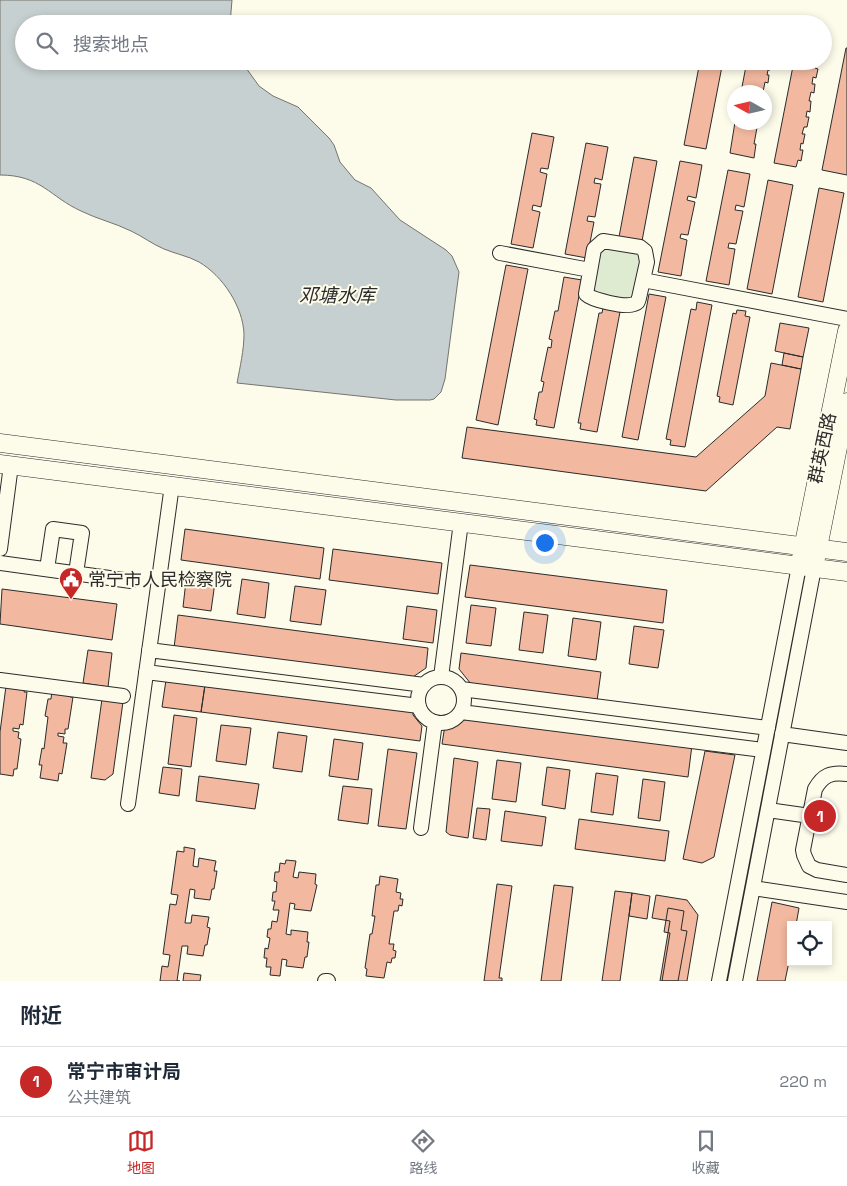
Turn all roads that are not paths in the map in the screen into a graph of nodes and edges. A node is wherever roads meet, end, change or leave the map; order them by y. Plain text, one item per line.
1 (500, 253) dead end
2 (590, 270) junction
3 (643, 280) junction
4 (847, 319) edge
5 (847, 330) edge
6 (847, 402) edge
7 (844, 433) edge
8 (0, 443) edge
9 (6, 464) edge
10 (172, 485) junction
11 (461, 522) junction
12 (810, 547) junction
13 (0, 549) edge
14 (847, 552) edge
15 (0, 563) edge
16 (807, 567) junction
17 (48, 569) junction
18 (847, 572) edge
19 (76, 573) junction
20 (131, 581) dead end
21 (149, 650) junction
22 (146, 672) junction
23 (441, 677) junction
24 (0, 680) edge
25 (424, 685) junction
26 (461, 689) junction
27 (123, 696) dead end
28 (419, 706) junction
29 (461, 712) junction
30 (435, 722) junction
31 (768, 728) junction
32 (782, 734) junction
33 (847, 743) edge
34 (763, 750) junction
35 (847, 774) edge
36 (128, 804) dead end
37 (768, 810) junction
38 (810, 816) junction
39 (422, 828) dead end
40 (847, 875) edge
41 (753, 888) junction
42 (847, 902) edge
43 (719, 981) edge
44 (735, 981) edge

1 - 2 street
2 - 3 street
2 - 3 street
3 - 4 street
5 - 12 main road, 群英西路
6 - 7 main road, 群英西路
7 - 12 main road, 群英西路
8 - 12 main road
9 - 10 main road
9 - 13 street
10 - 11 main road
10 - 21 street
11 - 16 main road
11 - 23 street
12 - 14 main road
12 - 16 main road
15 - 17 street
16 - 18 main road
16 - 31 street
16 - 32 street
17 - 19 street
17 - 19 street
19 - 20 street
21 - 22 street
21 - 25 street
22 - 28 street
22 - 36 street
23 - 25 street
23 - 26 street
24 - 27 street
25 - 28 street
26 - 29 street
26 - 31 street
28 - 30 street
29 - 30 street
29 - 34 street
30 - 39 street
31 - 34 street
32 - 33 street
32 - 37 street
34 - 43 street
35 - 38 street
37 - 38 street
37 - 41 street
38 - 40 street
41 - 42 street
41 - 44 street

